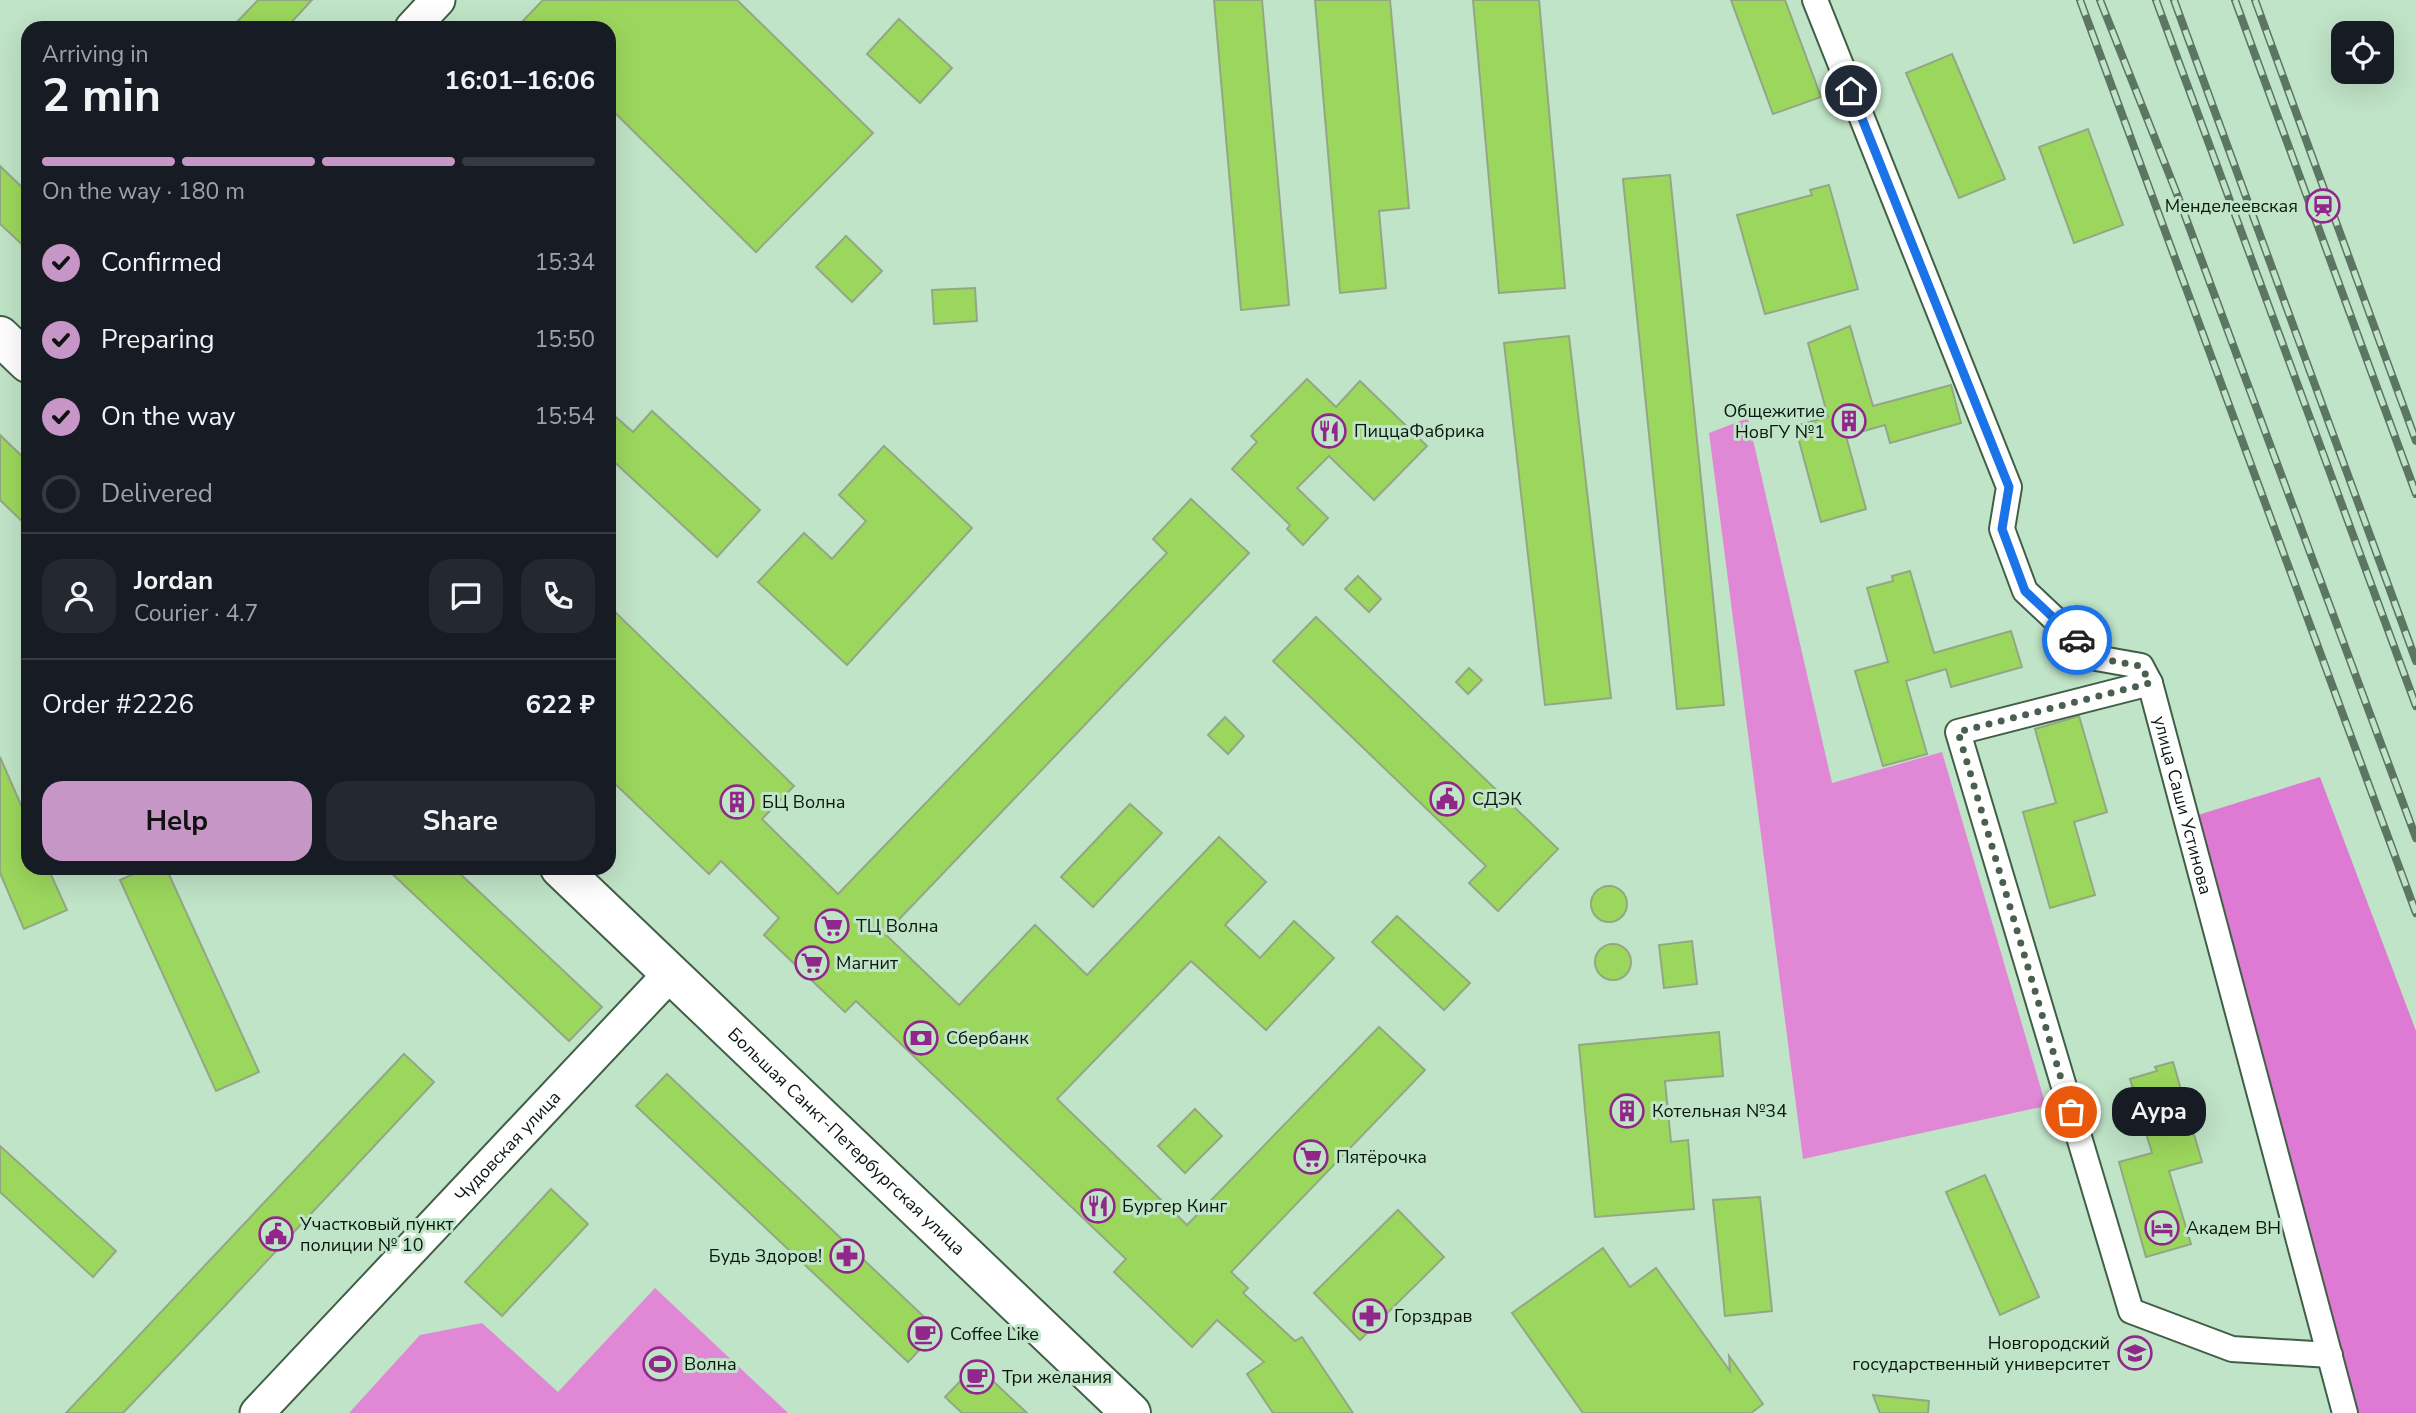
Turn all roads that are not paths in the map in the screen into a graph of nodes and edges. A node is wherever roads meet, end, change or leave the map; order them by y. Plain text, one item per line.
1 (438, 0) edge
2 (1815, 0) edge
3 (418, 21) edge
4 (0, 336) edge
5 (21, 356) edge
6 (2150, 683) junction
7 (567, 875) edge
8 (671, 973) junction
9 (2330, 1355) junction
10 (257, 1413) edge
11 (1131, 1413) edge
12 (2345, 1413) edge

1 - 3 main road
2 - 6 street
4 - 5 main road
6 - 9 street, улица Саши Устинова
6 - 9 street
7 - 8 main road, Большая Санкт-Петербургская улица
8 - 10 main road, Чудовская улица
8 - 11 main road, Большая Санкт-Петербургская улица
9 - 12 street, улица Саши Устинова

